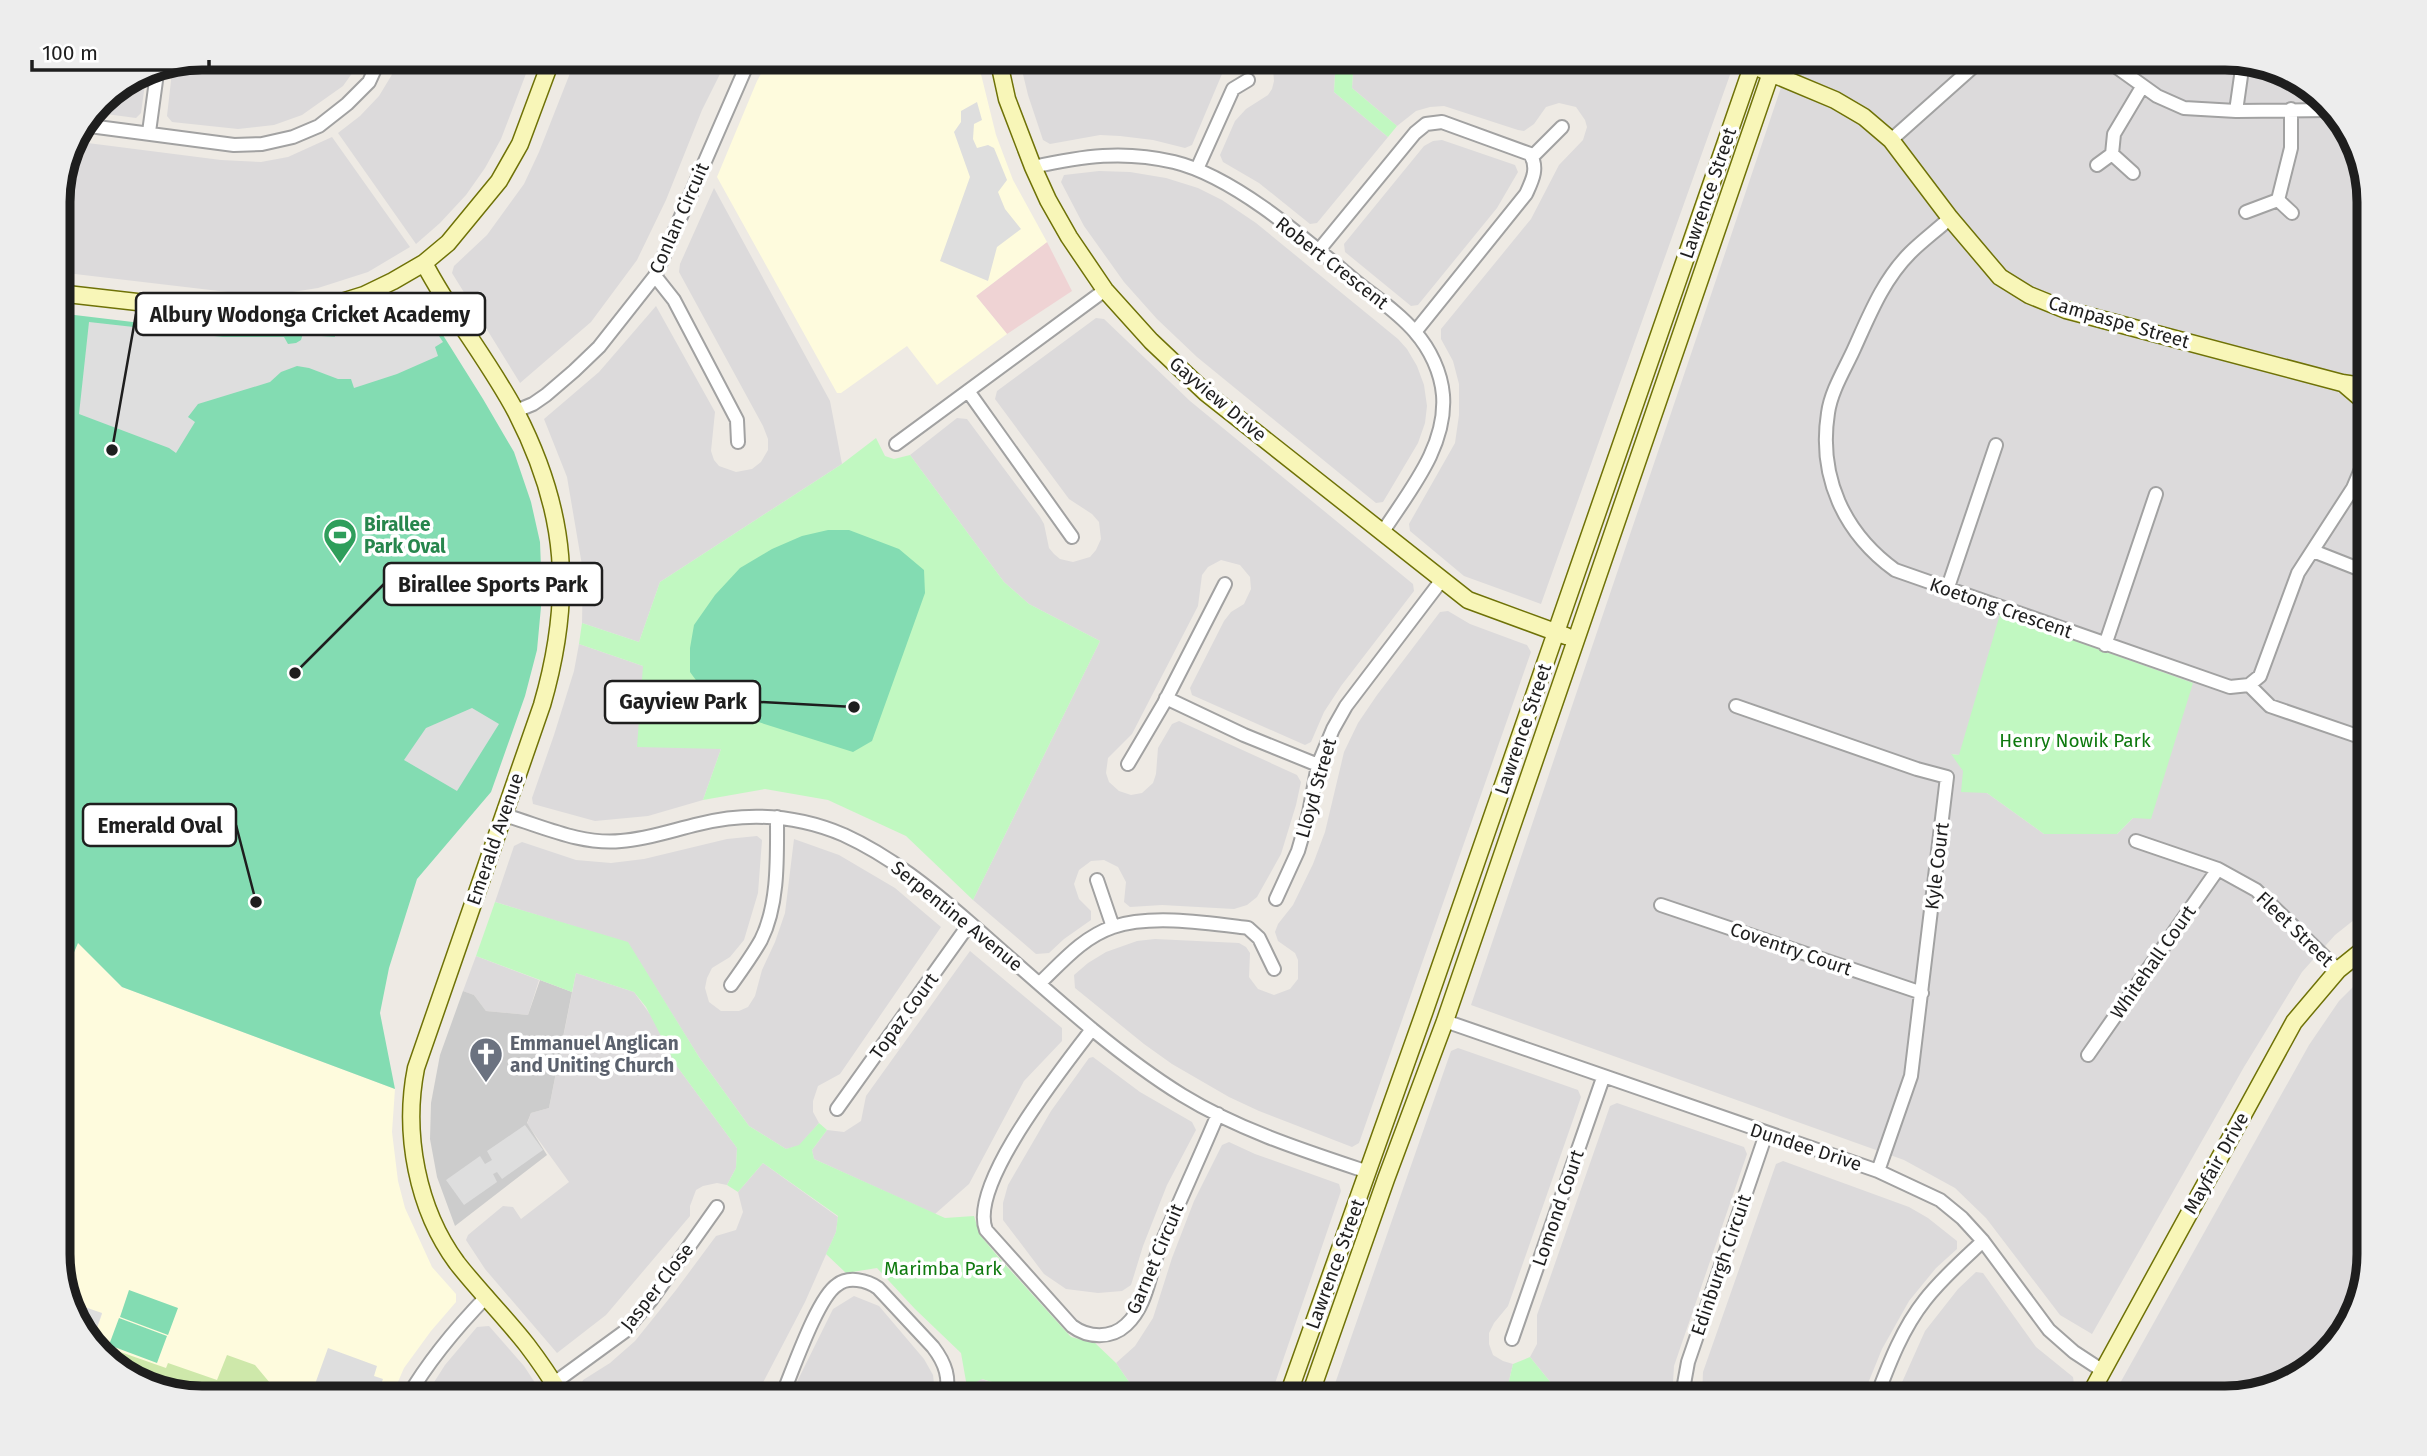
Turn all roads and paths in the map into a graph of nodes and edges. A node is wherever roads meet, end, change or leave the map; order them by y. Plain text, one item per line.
1 (374, 70) edge
2 (547, 70) edge
3 (745, 70) edge
4 (1001, 70) edge
5 (1751, 70) edge
6 (1772, 70) edge
7 (1783, 70) edge
8 (1970, 70) edge
9 (2120, 70) edge
10 (2242, 71) edge
11 (156, 78) edge
12 (1248, 80) dead end
13 (2142, 87) junction
14 (2291, 109) junction
15 (2319, 110) edge
16 (2236, 111) junction
17 (94, 126) edge
18 (1562, 127) dead end
19 (149, 132) junction
20 (1891, 140) junction
21 (2112, 154) junction
22 (1532, 157) junction
23 (2097, 165) dead end
24 (1033, 167) junction
25 (1197, 169) junction
26 (2133, 173) dead end
27 (2278, 200) junction
28 (2246, 212) dead end
29 (2292, 213) dead end
30 (1950, 218) junction
31 (1319, 250) junction
32 (424, 264) junction
33 (655, 276) junction
34 (1105, 290) junction
35 (70, 294) edge
36 (1415, 332) junction
37 (968, 391) junction
38 (2357, 391) edge
39 (516, 411) junction
40 (738, 442) dead end
41 (896, 444) dead end
42 (1996, 445) dead end
43 (2357, 478) edge
44 (2156, 494) dead end
45 (1382, 533) junction
46 (1072, 537) dead end
47 (2313, 551) junction
48 (2357, 568) edge
49 (1440, 581) junction
50 (1225, 584) dead end
51 (1947, 590) junction
52 (1556, 633) junction
53 (1575, 639) junction
54 (2105, 645) junction
55 (2249, 685) junction
56 (1166, 698) junction
57 (1735, 706) dead end
58 (2357, 736) edge
59 (1128, 764) dead end
60 (1318, 765) junction
61 (504, 815) junction
62 (777, 817) junction
63 (2136, 841) dead end
64 (2218, 869) junction
65 (1097, 880) dead end
66 (1276, 899) dead end
67 (1661, 905) dead end
68 (970, 923) junction
69 (1113, 927) junction
70 (2357, 955) edge
71 (1274, 970) dead end
72 (2338, 970) junction
73 (1040, 983) junction
74 (731, 985) dead end
75 (1922, 993) junction
76 (1424, 1013) junction
77 (1445, 1021) junction
78 (1092, 1029) junction
79 (2088, 1055) dead end
80 (1603, 1078) junction
81 (837, 1109) dead end
82 (1218, 1114) junction
83 (1766, 1134) junction
84 (1878, 1171) junction
85 (1368, 1172) junction
86 (1386, 1179) junction
87 (717, 1207) dead end
88 (1983, 1241) junction
89 (487, 1296) junction
90 (1512, 1339) dead end
91 (2103, 1371) junction
92 (554, 1383) junction
93 (414, 1386) edge
94 (556, 1386) edge
95 (786, 1386) edge
96 (946, 1386) edge
97 (1291, 1386) edge
98 (1313, 1386) edge
99 (1684, 1386) edge
100 (1880, 1386) edge
101 (2095, 1386) edge

1 - 19 street
2 - 32 street
3 - 33 street, Conlan Circuit
4 - 24 street, Gayview Drive
5 - 52 street, Lawrence Street
6 - 53 street, Lawrence Street
7 - 20 street, Campaspe Street
8 - 20 street
9 - 13 street
10 - 16 street
11 - 19 street
12 - 25 street
13 - 16 street
13 - 21 street
14 - 15 street
14 - 16 street
14 - 27 street
17 - 19 street
18 - 22 street
20 - 30 street, Campaspe Street
21 - 23 street
21 - 26 street
22 - 31 street
22 - 36 street
24 - 25 street, Robert Crescent
24 - 34 street, Gayview Drive
25 - 31 street, Robert Crescent
27 - 28 street
27 - 29 street
30 - 38 street, Campaspe Street
30 - 51 street, Koetong Crescent
31 - 36 street, Robert Crescent
32 - 35 street
32 - 39 street, Emerald Avenue
33 - 39 street, Conlan Circuit
33 - 40 street
34 - 37 street
34 - 45 street, Gayview Drive
36 - 45 street, Robert Crescent
37 - 41 street
37 - 46 street
39 - 61 street, Emerald Avenue
42 - 51 street
43 - 47 street
44 - 54 street
45 - 49 street, Gayview Drive
47 - 48 street
47 - 55 street
49 - 52 street, Gayview Drive
49 - 60 street, Lloyd Street
50 - 56 street
51 - 54 street, Koetong Crescent
52 - 53 street, Gayview Drive
52 - 76 street, Lawrence Street
53 - 77 street, Lawrence Street
54 - 55 street, Koetong Crescent
55 - 58 street
56 - 59 street
56 - 60 street
57 - 75 street, Kyle Court
60 - 66 street, Lloyd Street
61 - 62 street, Serpentine Avenue
61 - 89 street, Emerald Avenue
62 - 68 street, Serpentine Avenue
62 - 74 street
63 - 64 street, Fleet Street
64 - 72 street, Fleet Street
64 - 79 street, Whitehall Court
65 - 69 street
67 - 75 street, Coventry Court
68 - 73 street, Serpentine Avenue
68 - 81 street, Topaz Court
69 - 71 street
69 - 73 street
70 - 72 street, Mayfair Drive
72 - 91 street, Mayfair Drive
73 - 78 street, Serpentine Avenue
75 - 84 street, Kyle Court
76 - 77 street
76 - 85 street, Lawrence Street
77 - 80 street, Dundee Drive
77 - 86 street, Lawrence Street
78 - 82 street, Serpentine Avenue
78 - 82 street, Garnet Circuit
80 - 83 street, Dundee Drive
80 - 90 street, Lomond Court
82 - 85 street, Serpentine Avenue
83 - 84 street, Dundee Drive
83 - 99 street, Edinburgh Circuit
84 - 88 street, Dundee Drive
85 - 86 street
85 - 97 street, Lawrence Street
86 - 98 street, Lawrence Street
87 - 92 street, Jasper Close
88 - 91 street, Dundee Drive
88 - 100 street
89 - 92 street, Emerald Avenue
89 - 93 street
91 - 101 street, Mayfair Drive
92 - 94 street, Emerald Avenue
95 - 96 street

